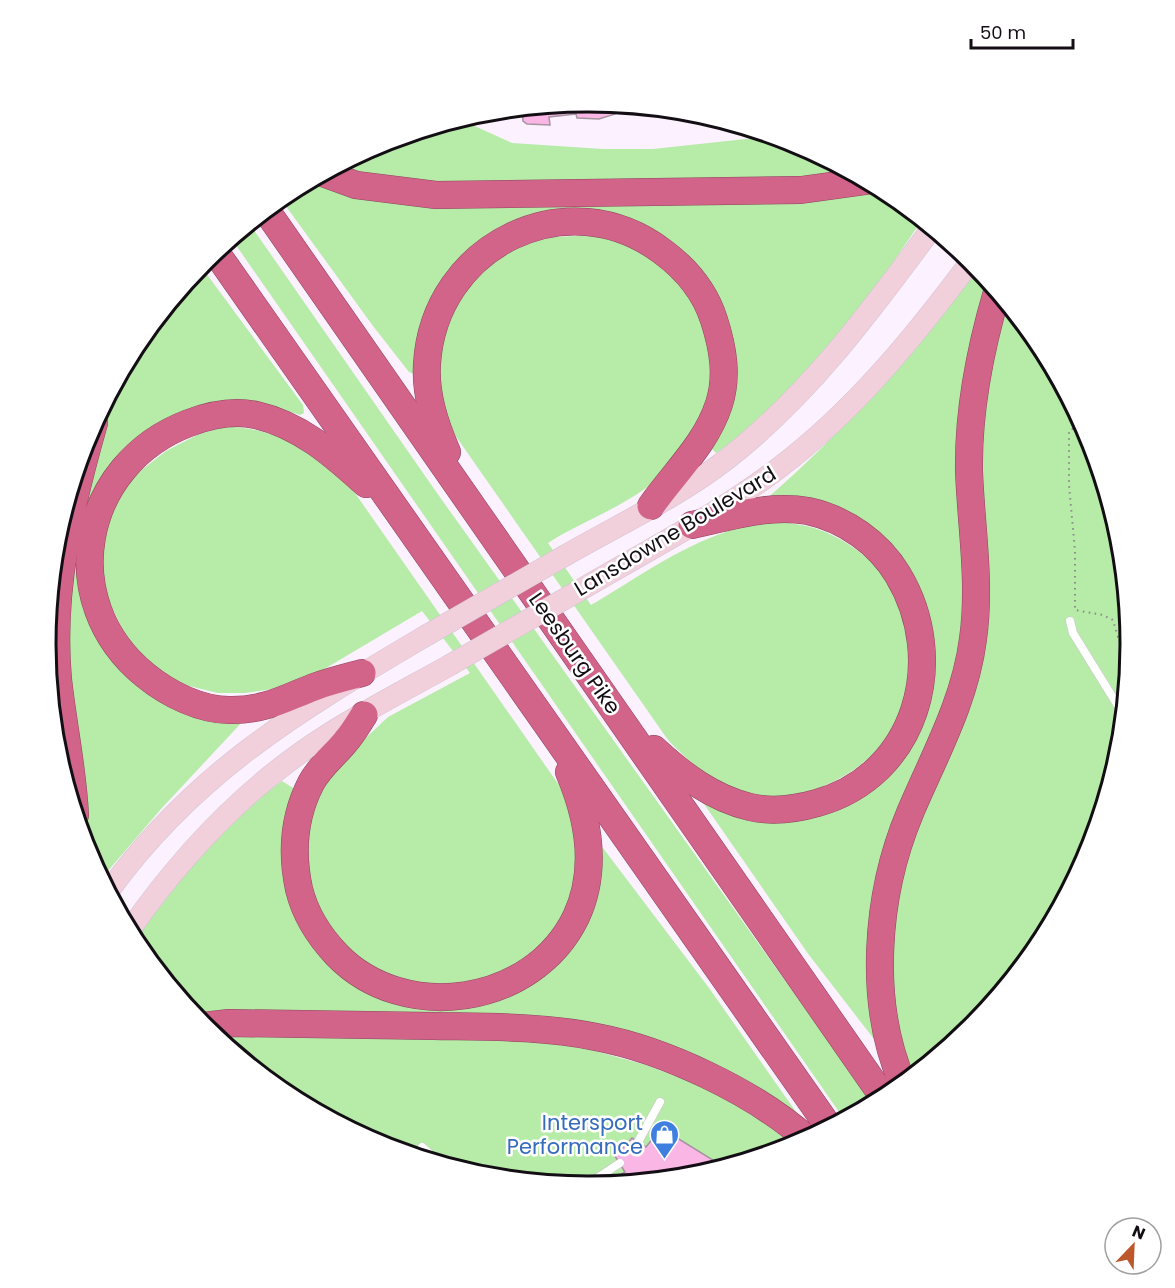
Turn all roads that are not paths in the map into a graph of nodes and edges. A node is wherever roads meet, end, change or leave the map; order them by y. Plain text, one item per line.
1 (334, 177) edge
2 (853, 183) edge
3 (271, 217) edge
4 (927, 235) edge
5 (221, 259) edge
6 (965, 269) edge
7 (994, 302) edge
8 (464, 495) junction
9 (651, 506) junction
10 (692, 525) junction
11 (417, 538) junction
12 (59, 587) edge
13 (1070, 621) dead end
14 (362, 673) junction
15 (609, 702) junction
16 (1116, 702) edge
17 (364, 715) junction
18 (550, 727) junction
19 (67, 754) edge
20 (162, 826) junction
21 (113, 885) edge
22 (120, 896) edge
23 (135, 923) edge
24 (216, 1024) edge
25 (900, 1074) edge
26 (878, 1089) edge
27 (660, 1102) dead end
28 (824, 1120) edge
29 (798, 1133) edge
30 (638, 1142) dead end
31 (422, 1147) dead end
32 (427, 1151) edge
33 (620, 1163) dead end
34 (601, 1176) edge

1 - 2 highway
3 - 8 highway, Leesburg Pike
4 - 9 main road, Lansdowne Boulevard
5 - 11 highway
6 - 10 main road, Lansdowne Boulevard
7 - 25 highway
8 - 9 highway
8 - 15 highway, Leesburg Pike
9 - 14 main road, Lansdowne Boulevard, bridge
10 - 15 highway
10 - 17 main road, Lansdowne Boulevard, bridge
11 - 14 highway
11 - 18 highway
12 - 19 highway
13 - 16 lane
14 - 20 main road, Lansdowne Boulevard
15 - 26 highway, Leesburg Pike
17 - 18 highway
17 - 23 main road, Lansdowne Boulevard
18 - 28 highway
20 - 21 main road
20 - 22 main road
24 - 29 highway
27 - 30 lane
31 - 32 lane
33 - 34 lane

